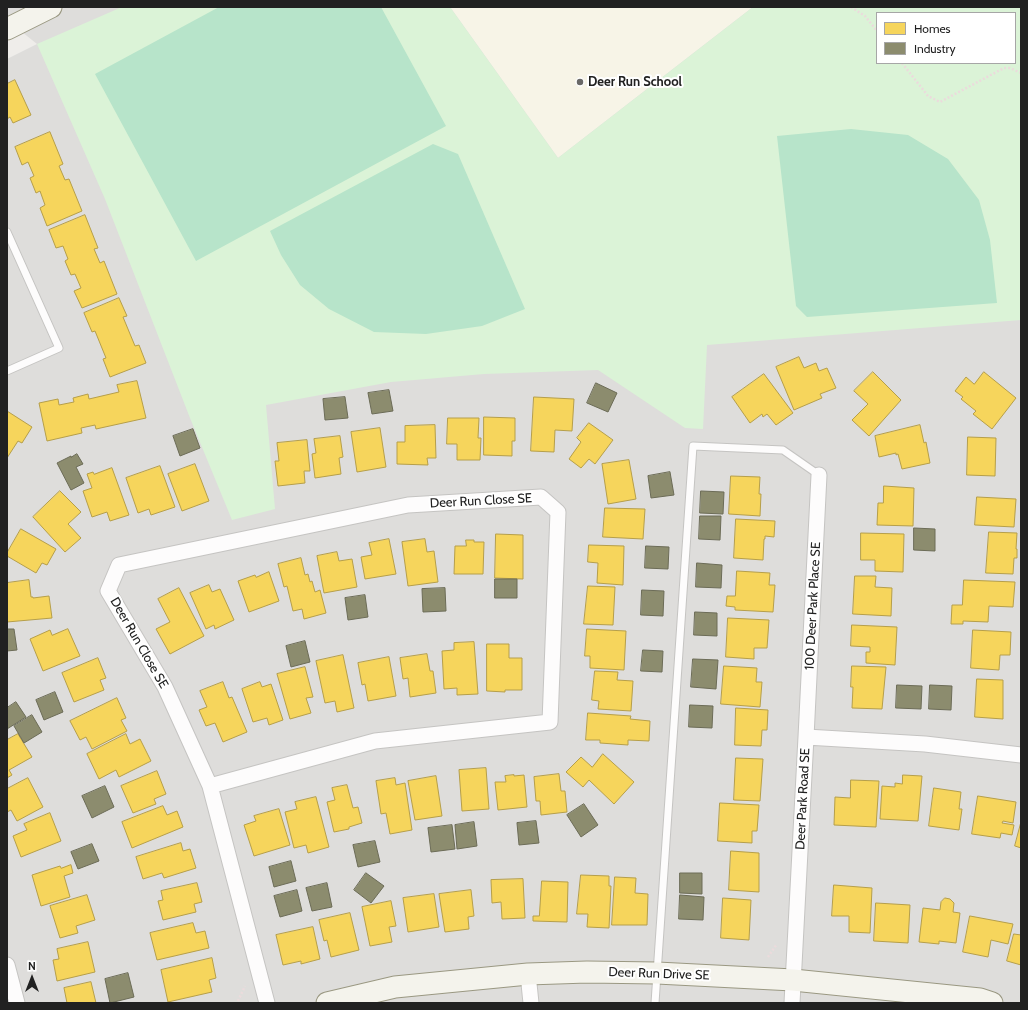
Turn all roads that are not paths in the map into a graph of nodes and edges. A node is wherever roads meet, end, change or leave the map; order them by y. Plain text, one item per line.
1 (51, 7) edge
2 (7, 29) edge
3 (7, 232) edge
4 (7, 371) edge
5 (820, 475) joint
6 (806, 737) junction
7 (1021, 755) edge
8 (210, 786) junction
9 (7, 964) edge
10 (657, 973) junction
11 (528, 974) junction
12 (793, 980) junction
13 (17, 1003) edge
14 (267, 1003) edge
15 (327, 1003) edge
16 (531, 1003) edge
17 (655, 1003) edge
18 (792, 1003) edge
19 (992, 1003) edge

1 - 2 street
3 - 4 lane
5 - 6 street, 100 Deer Park Place SE
5 - 10 lane
6 - 7 street, Deer Park Road SE
6 - 12 street, Deer Park Road SE
8 - 8 street, Deer Run Close SE
8 - 14 street, Deer Run Close SE
9 - 13 street
10 - 11 street, Deer Run Drive SE
10 - 12 street, Deer Run Drive SE
10 - 17 lane
11 - 15 street, Deer Run Drive SE
11 - 16 street
12 - 18 street, Deer Park Road SE
12 - 19 street, Deer Run Drive SE

